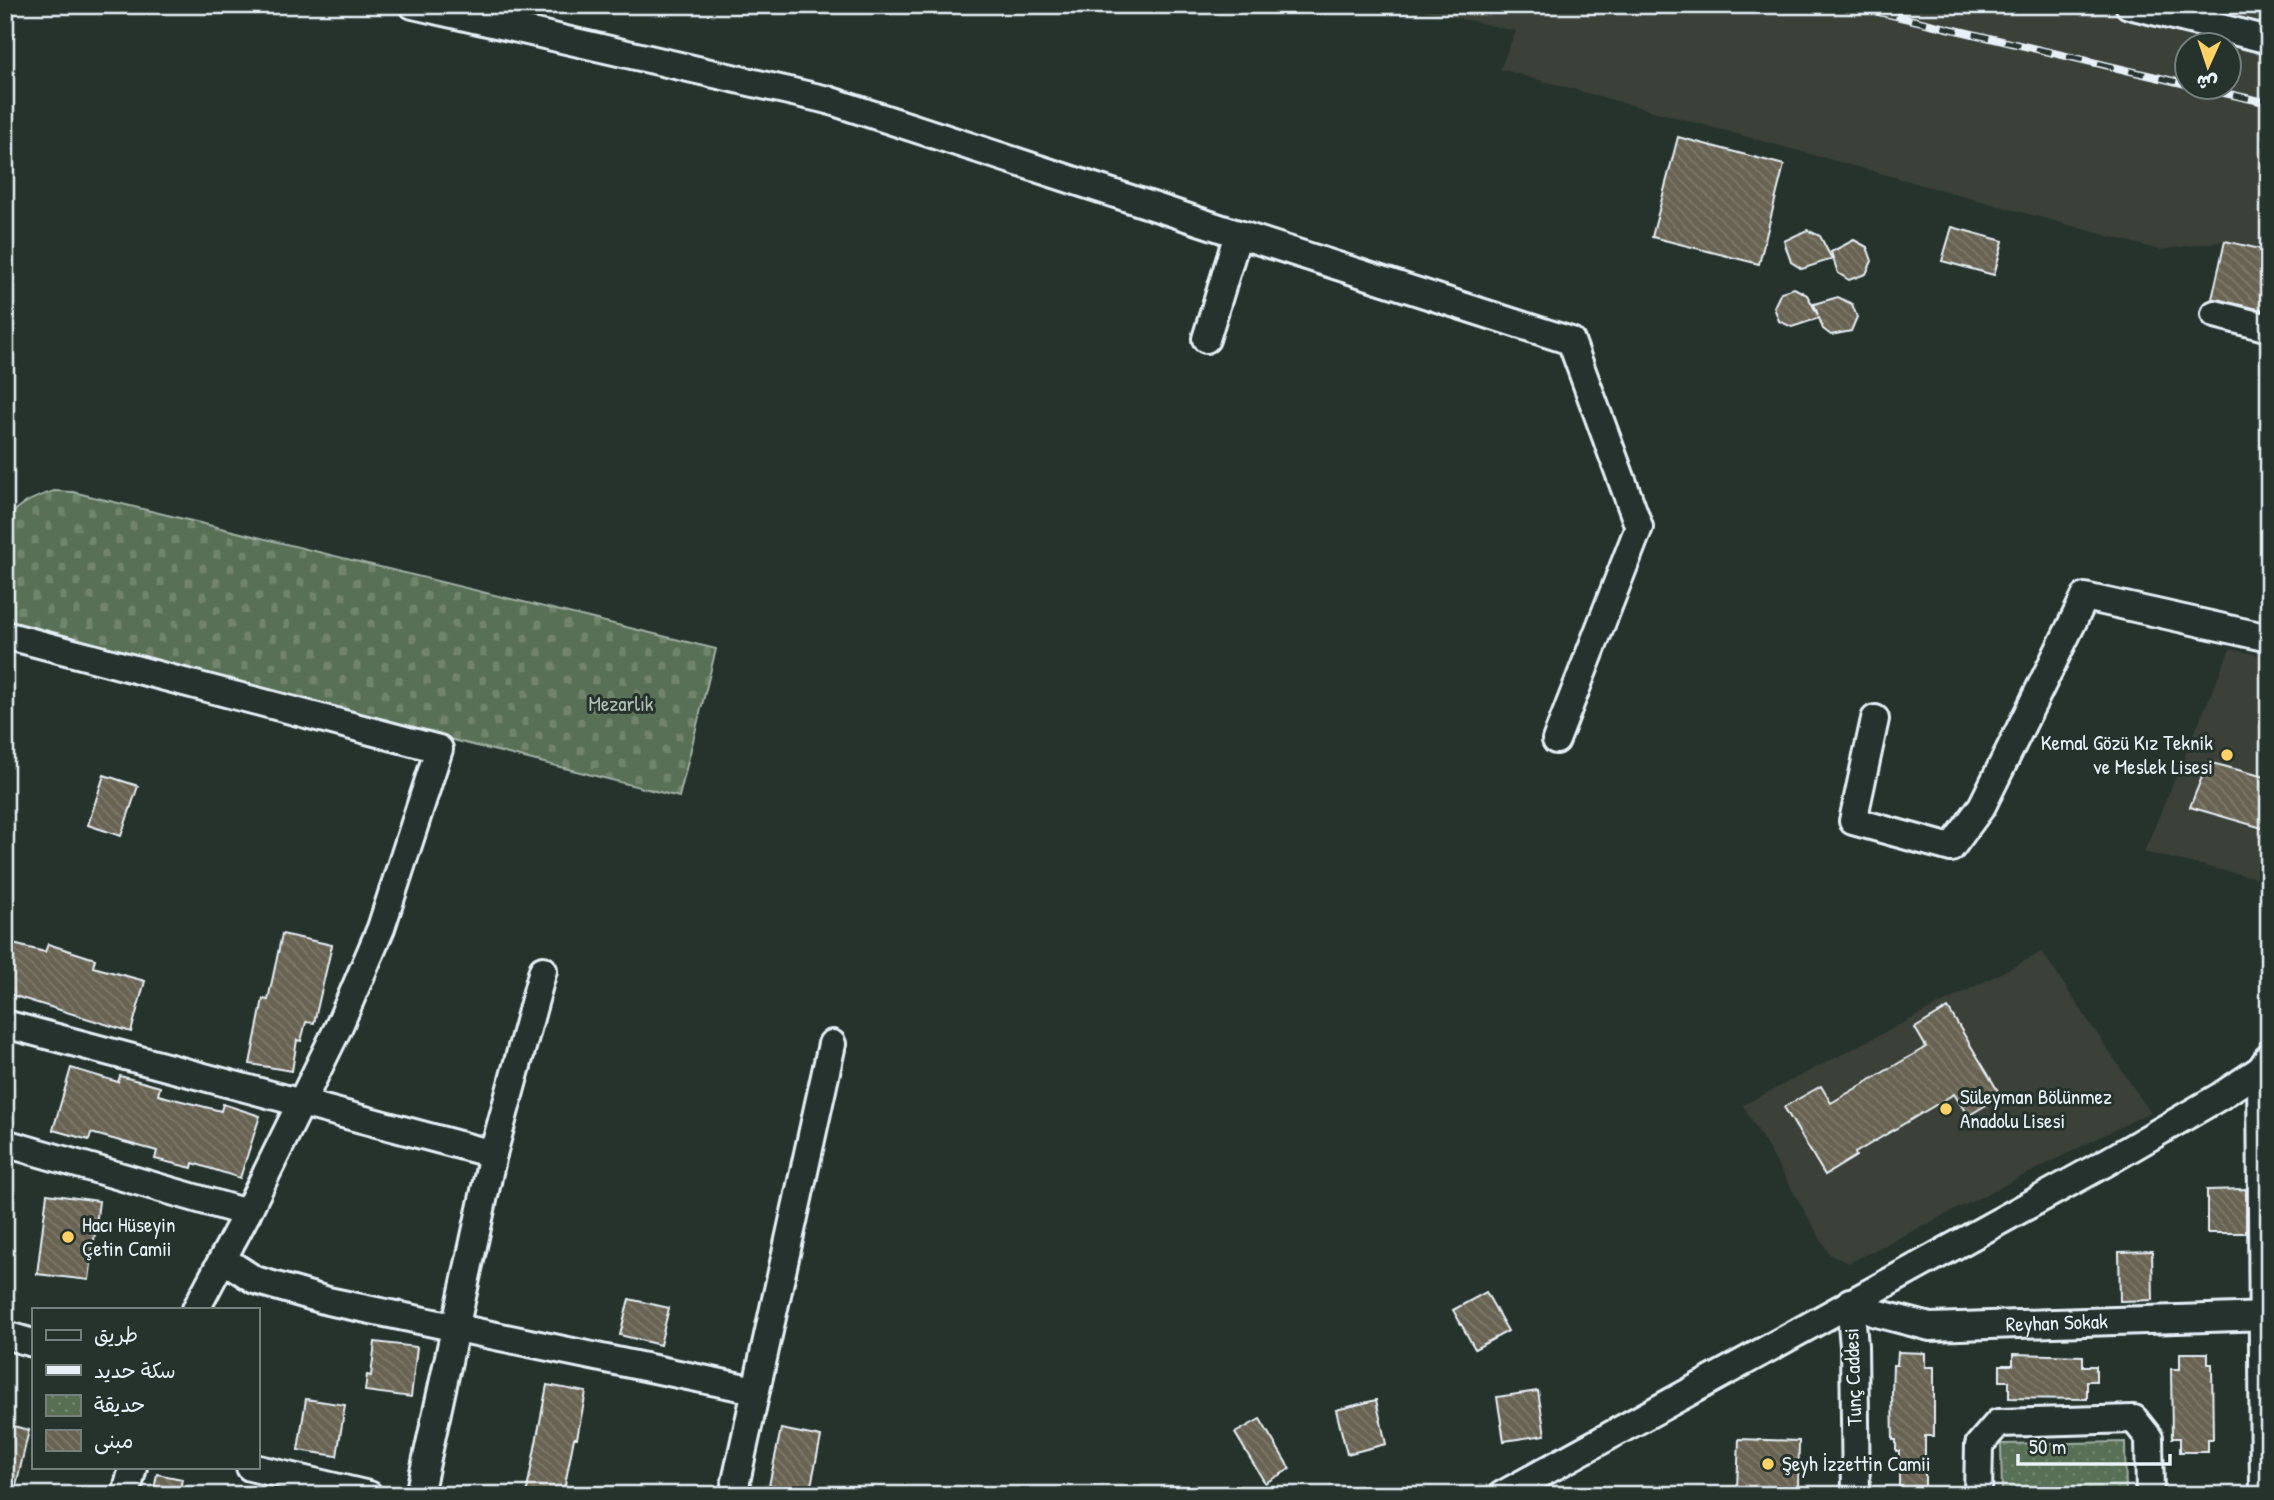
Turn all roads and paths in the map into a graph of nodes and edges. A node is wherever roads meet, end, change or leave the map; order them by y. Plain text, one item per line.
1 (413, 5) edge
2 (2129, 5) edge
3 (2269, 40) edge
4 (1238, 234) junction
5 (2215, 314) dead end
6 (2269, 328) edge
7 (1206, 339) dead end
8 (5, 635) edge
9 (2269, 638) edge
10 (1875, 719) dead end
11 (1556, 740) dead end
12 (543, 970) dead end
13 (5, 1024) edge
14 (832, 1044) dead end
15 (2265, 1063) edge
16 (302, 1104) junction
17 (5, 1143) edge
18 (493, 1154) junction
19 (247, 1213) junction
20 (223, 1259) junction
21 (1850, 1302) junction
22 (197, 1308) edge
23 (2266, 1317) edge
24 (453, 1329) junction
25 (5, 1335) edge
26 (32, 1343) edge
27 (755, 1390) junction
28 (133, 1468) edge
29 (252, 1468) edge
30 (279, 1484) edge
31 (126, 1495) edge
32 (369, 1495) edge
33 (419, 1495) edge
34 (733, 1495) edge
35 (1502, 1495) edge
36 (1856, 1495) edge
37 (1978, 1495) edge
38 (2150, 1495) edge
39 (2264, 1495) edge

1 - 4 street
2 - 3 street
4 - 7 street
4 - 11 street
5 - 6 street
8 - 16 street
9 - 10 street
12 - 18 street
13 - 16 street
14 - 27 street
15 - 21 street
15 - 23 street
16 - 18 street
16 - 19 street
17 - 19 street
18 - 24 street
19 - 20 street
20 - 22 street
20 - 24 street
21 - 23 street, Reyhan Sokak
21 - 35 street
21 - 36 street, Tunç Caddesi
23 - 39 street
24 - 27 street
24 - 33 street
25 - 26 street
27 - 34 street
28 - 31 street
29 - 30 street
30 - 32 street
37 - 38 street

